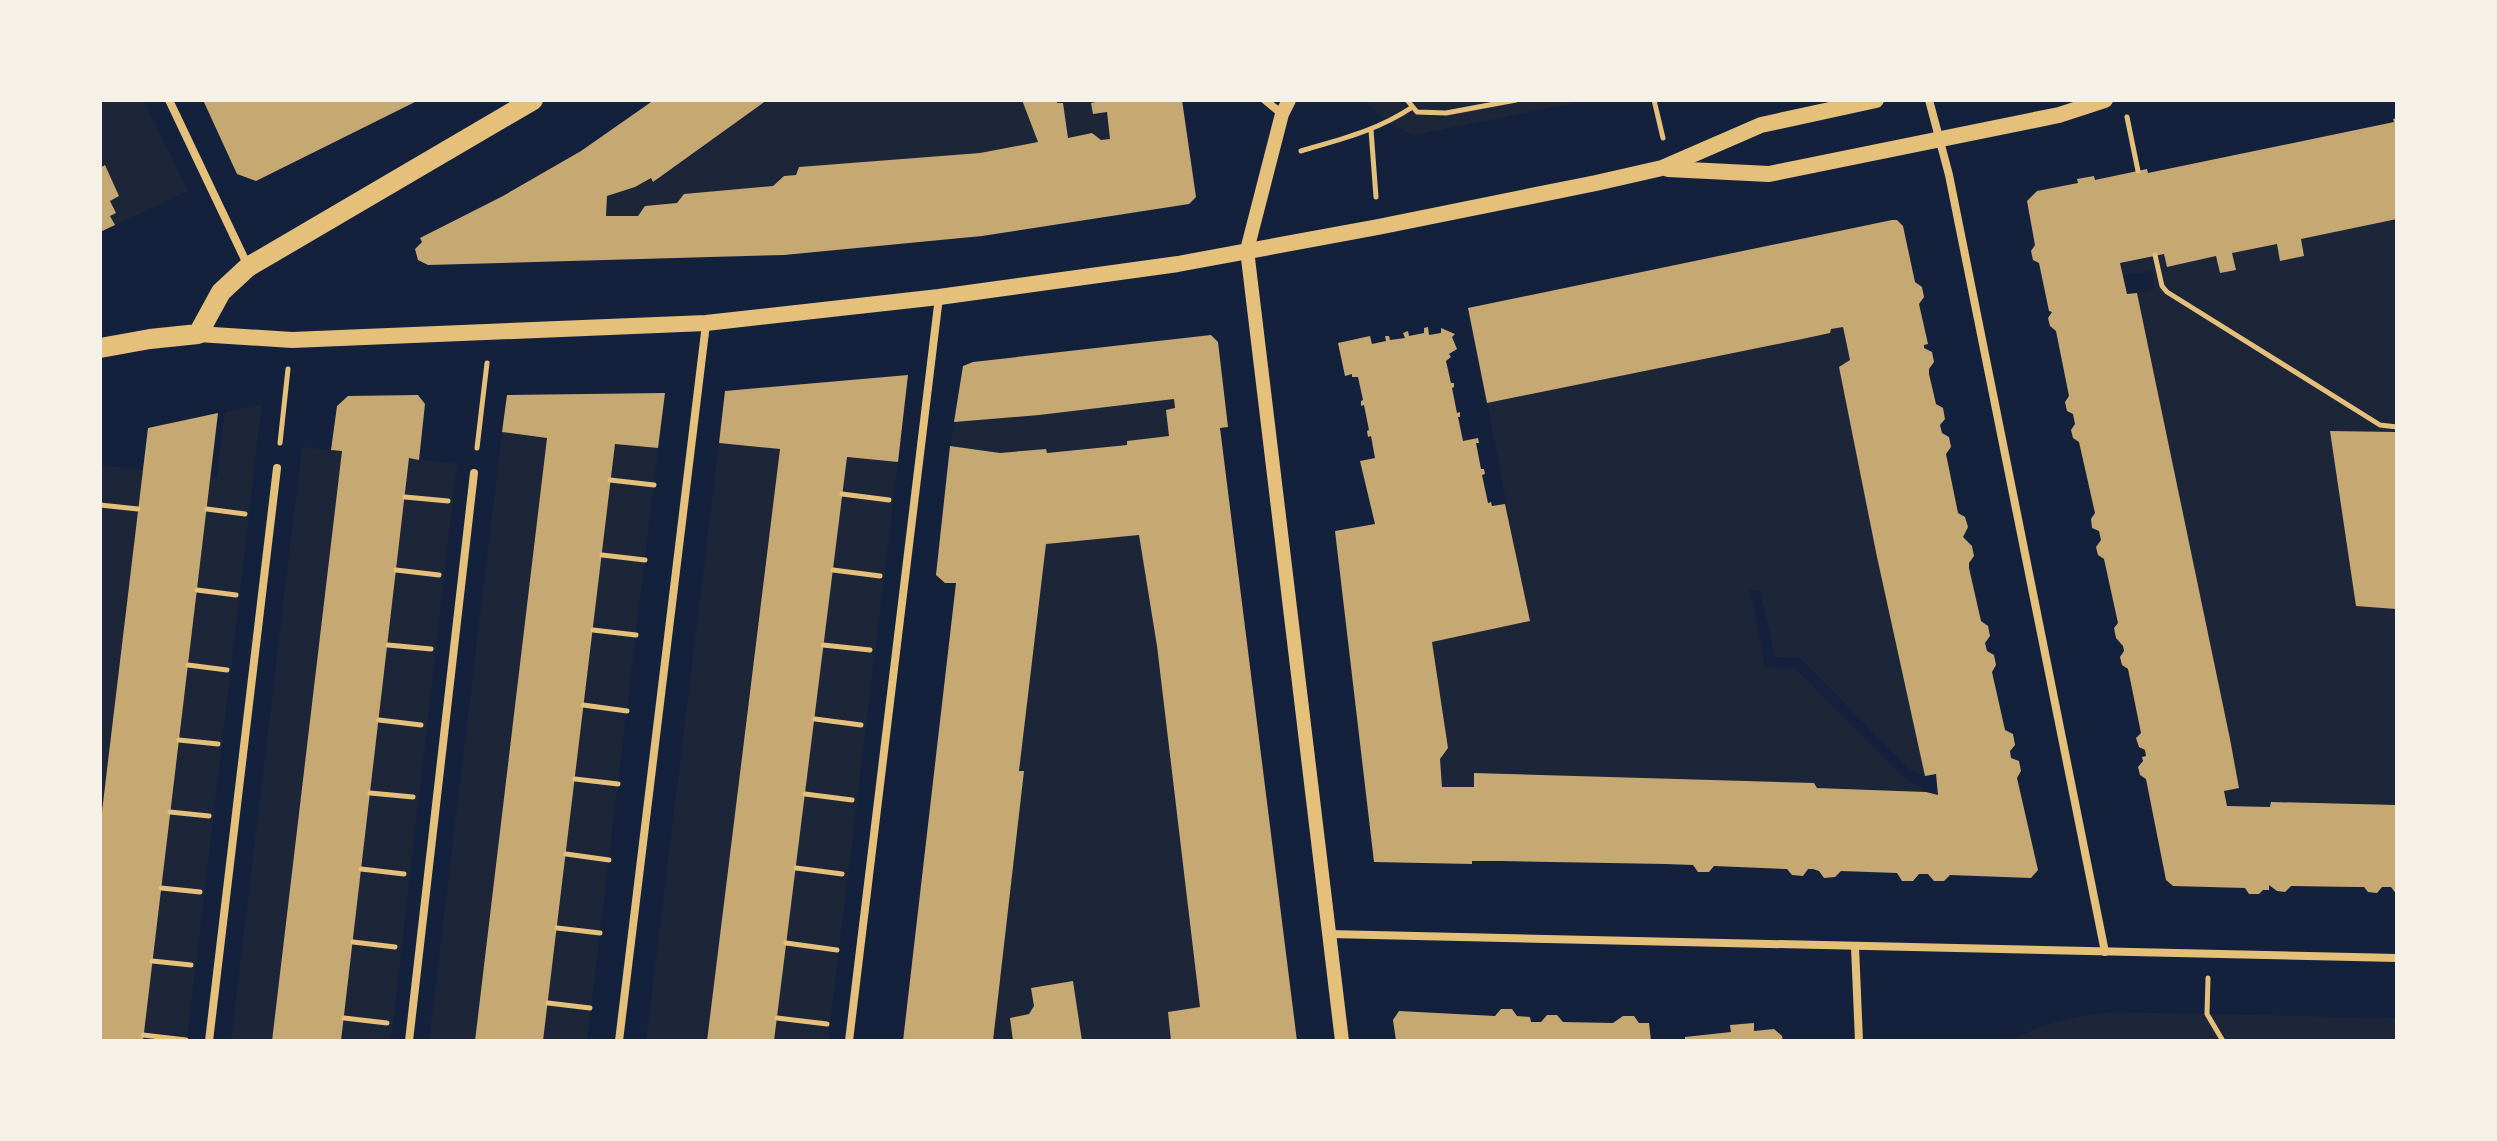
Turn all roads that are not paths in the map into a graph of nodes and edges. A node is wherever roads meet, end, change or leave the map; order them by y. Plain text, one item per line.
1 (169, 100) edge
2 (533, 100) edge
3 (1265, 100) edge
4 (1876, 100) edge
5 (1929, 100) edge
6 (2105, 100) edge
7 (1285, 107) edge
8 (1941, 141) junction
9 (1662, 168) junction
10 (1247, 250) junction
11 (248, 267) junction
12 (939, 297) junction
13 (706, 323) junction
14 (198, 334) junction
15 (100, 348) edge
16 (277, 468) road end
17 (474, 473) road end
18 (1329, 934) junction
19 (1855, 947) junction
20 (2105, 952) junction
21 (2397, 958) edge
22 (209, 1041) edge
23 (409, 1041) edge
24 (619, 1041) edge
25 (849, 1041) edge
26 (1342, 1041) edge
27 (1859, 1041) edge

1 - 11 street
2 - 11 main road
3 - 7 street
4 - 9 main road
5 - 8 street
6 - 8 main road
7 - 10 street
8 - 9 main road
8 - 20 street
9 - 10 main road
10 - 12 main road
10 - 18 street
11 - 14 main road
12 - 13 main road
12 - 25 street
13 - 14 main road
13 - 24 street
14 - 15 main road
16 - 22 street
17 - 23 street
18 - 19 street
18 - 26 street
19 - 20 street
19 - 27 street
20 - 21 street

